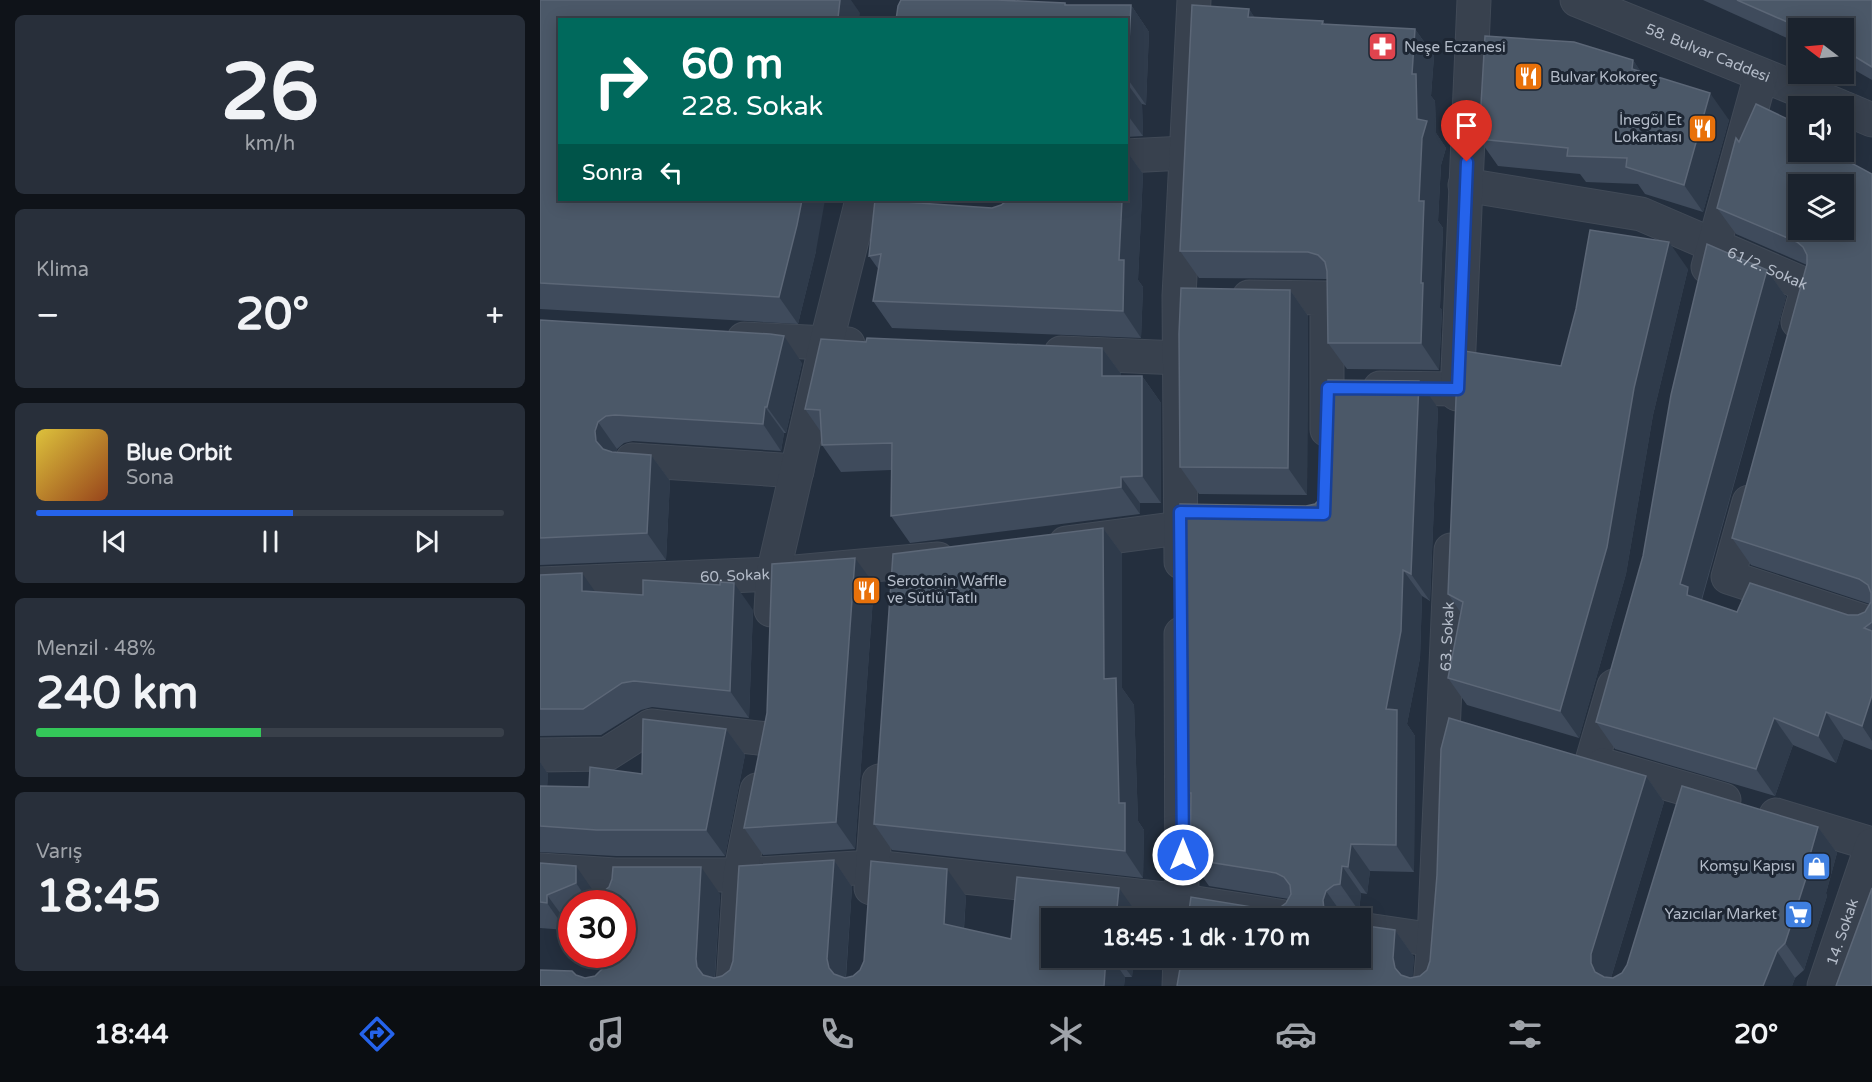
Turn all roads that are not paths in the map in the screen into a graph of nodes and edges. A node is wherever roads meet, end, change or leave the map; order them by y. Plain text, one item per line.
1 (1194, 0) edge
2 (1474, 0) edge
3 (1577, 0) edge
4 (1761, 75) junction
5 (1814, 96) edge
6 (1854, 112) edge
7 (1872, 120) edge
8 (1185, 153) junction
9 (1128, 156) edge
10 (1465, 185) junction
11 (861, 203) edge
12 (895, 208) edge
13 (1713, 245) junction
14 (1702, 292) edge
15 (1179, 296) junction
16 (718, 338) edge
17 (826, 344) junction
18 (873, 345) edge
19 (1026, 351) edge
20 (1789, 353) edge
21 (1180, 358) junction
22 (1328, 388) junction
23 (1458, 389) junction
24 (1456, 424) edge
25 (1326, 456) edge
26 (632, 460) edge
27 (796, 471) junction
28 (1756, 476) edge
29 (1214, 513) edge
30 (1452, 518) edge
31 (1180, 520) junction
32 (1032, 547) edge
33 (963, 555) edge
34 (772, 574) junction
35 (540, 584) edge
36 (1872, 624) edge
37 (770, 645) edge
38 (1622, 657) edge
39 (1444, 718) junction
40 (1478, 728) edge
41 (881, 750) edge
42 (540, 755) edge
43 (1688, 789) junction
44 (1678, 822) edge
45 (1872, 844) edge
46 (873, 867) junction
47 (540, 870) edge
48 (740, 875) junction
49 (613, 889) edge
50 (1169, 908) edge
51 (1183, 908) edge
52 (869, 914) edge
53 (1371, 931) edge
54 (1434, 940) junction
55 (1180, 968) edge
56 (733, 986) edge
57 (1179, 986) edge
58 (1430, 986) edge
59 (1824, 986) edge

1 - 8 street
2 - 10 street
3 - 4 street, 58. Bulvar Caddesi
4 - 5 street, 58. Bulvar Caddesi
4 - 13 street
6 - 7 street
8 - 9 street
8 - 15 street
10 - 13 street, 61/2. Sokak
10 - 23 street
11 - 12 street
11 - 17 street
13 - 14 street
13 - 20 street, 61/2. Sokak
15 - 21 street
15 - 22 street
16 - 17 street
17 - 18 street
17 - 27 street
19 - 21 street
21 - 31 street
22 - 23 street
22 - 25 street
23 - 24 street
26 - 27 street
27 - 34 street
28 - 36 street
29 - 31 street
30 - 39 street, 63. Sokak
31 - 32 street
31 - 51 street
33 - 34 street, 60. Sokak
34 - 35 street, 60. Sokak
34 - 37 street
38 - 43 street
39 - 40 street
39 - 54 street, 63. Sokak
41 - 46 street
42 - 48 street
43 - 44 street
43 - 45 street
45 - 59 street, 14. Sokak
46 - 48 street
46 - 50 street
46 - 52 street
47 - 49 street
48 - 49 street
48 - 56 street
53 - 54 street
54 - 58 street, 63. Sokak
55 - 57 street

